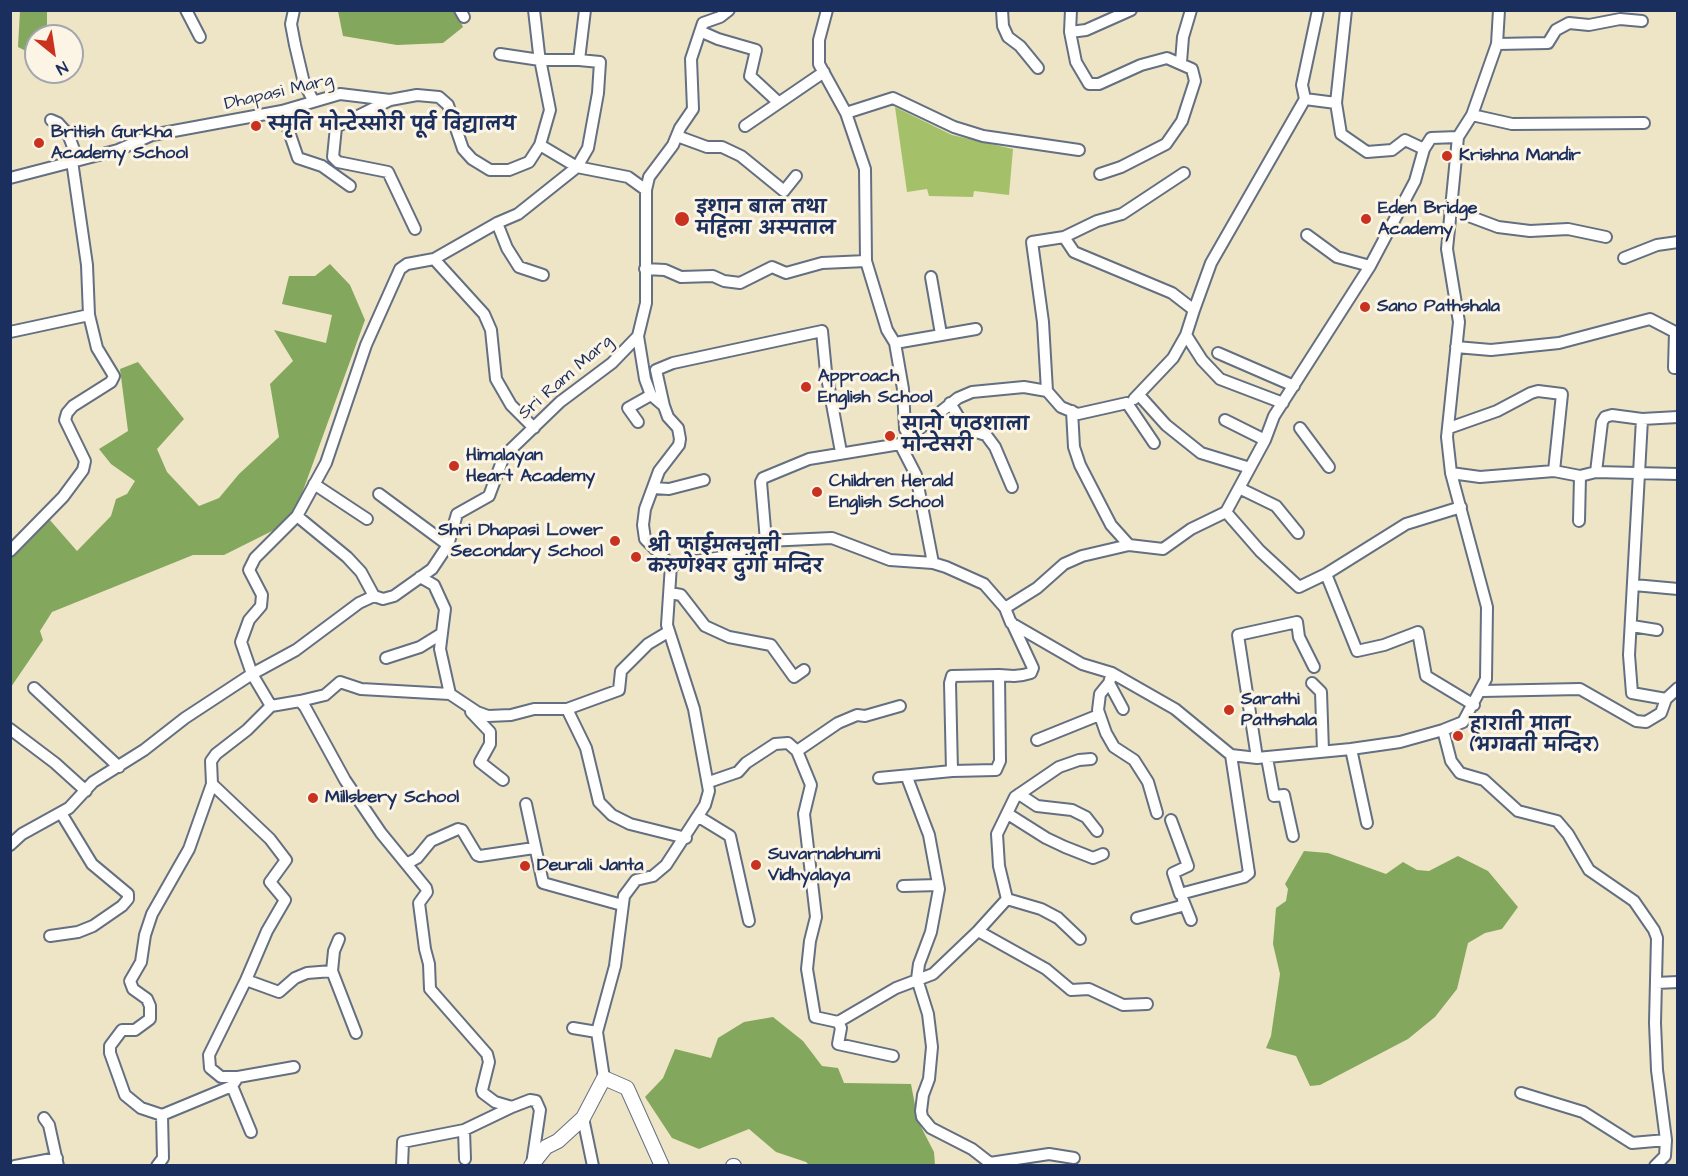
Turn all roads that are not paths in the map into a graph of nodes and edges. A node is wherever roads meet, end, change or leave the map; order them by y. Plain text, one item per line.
1 (186, 10) edge
2 (294, 10) edge
3 (534, 10) edge
4 (585, 10) edge
5 (729, 10) edge
6 (827, 10) edge
7 (1002, 10) edge
8 (1071, 10) edge
9 (1131, 10) edge
10 (1191, 10) edge
11 (1318, 10) edge
12 (1347, 10) edge
13 (1499, 10) edge
14 (1620, 15) edge
15 (1641, 21) dead end
16 (702, 32) junction
17 (1070, 32) junction
18 (200, 37) dead end
19 (1497, 45) junction
20 (500, 54) dead end
21 (540, 60) junction
22 (579, 60) junction
23 (1181, 62) junction
24 (1038, 68) dead end
25 (824, 72) junction
26 (1305, 99) junction
27 (313, 100) junction
28 (390, 100) junction
29 (778, 102) junction
30 (1336, 104) junction
31 (282, 111) junction
32 (846, 113) junction
33 (1472, 115) junction
34 (51, 120) dead end
35 (1644, 123) dead end
36 (745, 126) dead end
37 (677, 136) junction
38 (1458, 137) junction
39 (540, 146) junction
40 (1424, 149) junction
41 (1079, 150) dead end
42 (75, 161) junction
43 (577, 167) junction
44 (1184, 172) dead end
45 (1100, 174) dead end
46 (796, 176) dead end
47 (10, 178) edge
48 (350, 186) dead end
49 (646, 190) junction
50 (1450, 209) junction
51 (497, 223) junction
52 (415, 229) dead end
53 (1307, 235) dead end
54 (1064, 237) junction
55 (1606, 237) dead end
56 (1677, 242) edge
57 (1624, 258) dead end
58 (434, 259) junction
59 (867, 261) junction
60 (1370, 266) junction
61 (645, 269) junction
62 (543, 275) dead end
63 (931, 277) dead end
64 (1194, 310) junction
65 (89, 315) junction
66 (1677, 320) edge
67 (976, 329) dead end
68 (10, 332) edge
69 (1675, 333) junction
70 (940, 334) junction
71 (1186, 335) junction
72 (638, 336) junction
73 (895, 343) junction
74 (1456, 347) junction
75 (1218, 353) dead end
76 (1677, 368) edge
77 (1294, 386) junction
78 (1047, 391) junction
79 (651, 395) junction
80 (1139, 395) junction
81 (950, 403) junction
82 (1127, 403) junction
83 (1282, 403) junction
84 (664, 406) junction
85 (1071, 411) junction
86 (1677, 417) edge
87 (1642, 419) junction
88 (1225, 420) dead end
89 (638, 422) dead end
90 (534, 428) junction
91 (1300, 428) dead end
92 (1449, 428) junction
93 (909, 436) junction
94 (1265, 440) junction
95 (1154, 443) dead end
96 (900, 444) junction
97 (841, 452) junction
98 (1250, 468) junction
99 (1329, 468) dead end
100 (1554, 471) junction
101 (1596, 472) junction
102 (1451, 473) junction
103 (1638, 474) junction
104 (1677, 474) edge
105 (1580, 476) junction
106 (704, 480) dead end
107 (314, 484) junction
108 (1012, 486) dead end
109 (653, 488) junction
110 (1239, 488) junction
111 (379, 494) dead end
112 (1461, 507) junction
113 (1226, 512) junction
114 (297, 516) junction
115 (367, 519) dead end
116 (1579, 521) dead end
117 (1298, 533) dead end
118 (766, 541) junction
119 (448, 544) junction
120 (1129, 545) junction
121 (10, 551) edge
122 (933, 563) junction
123 (671, 565) junction
124 (1326, 574) junction
125 (420, 577) junction
126 (1634, 585) junction
127 (1677, 589) edge
128 (670, 592) junction
129 (374, 596) junction
130 (1005, 608) junction
131 (1011, 623) junction
132 (1632, 626) junction
133 (1657, 630) dead end
134 (668, 632) junction
135 (441, 634) junction
136 (386, 658) dead end
137 (1314, 667) dead end
138 (804, 670) dead end
139 (252, 674) junction
140 (999, 675) junction
141 (1111, 678) junction
142 (1312, 683) dead end
143 (34, 688) dead end
144 (1677, 688) edge
145 (1482, 691) junction
146 (450, 693) junction
147 (1666, 699) junction
148 (300, 701) junction
149 (463, 703) junction
150 (1474, 705) junction
151 (271, 706) junction
152 (900, 706) dead end
153 (567, 709) junction
154 (1123, 709) dead end
155 (1100, 715) junction
156 (10, 729) edge
157 (1443, 730) junction
158 (1037, 741) dead end
159 (1351, 749) junction
160 (797, 751) junction
161 (1323, 751) junction
162 (1231, 755) junction
163 (1262, 758) junction
164 (1091, 759) dead end
165 (119, 767) junction
166 (952, 771) junction
167 (910, 775) junction
168 (879, 778) dead end
169 (503, 780) dead end
170 (709, 782) junction
171 (212, 784) junction
172 (86, 791) junction
173 (1019, 794) junction
174 (526, 804) dead end
175 (61, 813) junction
176 (1157, 813) dead end
177 (1008, 814) junction
178 (699, 817) junction
179 (1171, 820) dead end
180 (1367, 824) dead end
181 (1097, 831) dead end
182 (1293, 836) dead end
183 (686, 838) junction
184 (10, 845) edge
185 (534, 848) junction
186 (1103, 854) dead end
187 (408, 863) junction
188 (938, 885) junction
189 (903, 886) dead end
190 (1007, 899) junction
191 (1182, 899) junction
192 (622, 905) junction
193 (1137, 918) dead end
194 (1191, 920) dead end
195 (749, 921) dead end
196 (978, 931) junction
197 (50, 936) dead end
198 (339, 939) dead end
199 (1080, 939) dead end
200 (332, 970) junction
201 (917, 979) junction
202 (246, 980) junction
203 (1677, 982) edge
204 (1656, 983) junction
205 (1147, 1004) dead end
206 (838, 1022) junction
207 (573, 1028) dead end
208 (597, 1032) junction
209 (356, 1033) dead end
210 (893, 1056) dead end
211 (294, 1067) dead end
212 (604, 1078) junction
213 (235, 1082) junction
214 (1521, 1093) dead end
215 (512, 1107) junction
216 (162, 1115) junction
217 (44, 1118) dead end
218 (583, 1118) junction
219 (464, 1130) junction
220 (251, 1132) dead end
221 (1666, 1140) junction
222 (1677, 1155) edge
223 (1665, 1156) junction
224 (1074, 1158) dead end
225 (465, 1159) dead end
226 (57, 1162) edge
227 (989, 1164) edge
228 (532, 1165) edge
229 (15, 1166) edge
230 (157, 1166) edge
231 (402, 1166) edge
232 (593, 1166) edge
233 (662, 1166) edge
234 (1655, 1166) edge

1 - 18 street
2 - 27 street
3 - 21 street
4 - 22 street
5 - 16 street
6 - 25 street
7 - 24 street
8 - 17 street
9 - 17 street
10 - 23 street
11 - 26 street
12 - 30 street
13 - 19 street
14 - 15 street
14 - 19 street
16 - 29 street
16 - 37 street
17 - 23 street
19 - 33 street
20 - 21 street
21 - 22 street
21 - 39 street
22 - 43 street
23 - 45 street
25 - 29 street
25 - 32 street
26 - 30 street
26 - 64 street
27 - 28 street, Dhapasi Marg
27 - 31 street, Dhapasi Marg
28 - 39 street, Dhapasi Marg
28 - 52 street
29 - 36 street
30 - 40 street
31 - 42 street, Dhapasi Marg
31 - 48 street
32 - 41 street
32 - 59 street
33 - 35 street
33 - 38 street
34 - 42 street
37 - 46 street
37 - 49 street
38 - 40 street
38 - 50 street
39 - 43 street
40 - 60 street
42 - 47 street, Dhapasi Marg
42 - 65 street
43 - 49 street
43 - 51 street
44 - 54 street
49 - 61 street
50 - 55 street
50 - 74 street
51 - 58 street
51 - 62 street
53 - 60 street
54 - 64 street
54 - 78 street
56 - 57 street
58 - 90 street
58 - 107 street
59 - 61 street
59 - 73 street
60 - 77 street
61 - 72 street
63 - 70 street
64 - 71 street
65 - 68 street
65 - 121 street
66 - 69 street
67 - 70 street
69 - 74 street
69 - 76 street
70 - 73 street
71 - 80 street
71 - 83 street
72 - 79 street
72 - 90 street, Sri Ram Marg
73 - 93 street
74 - 92 street
75 - 77 street
77 - 83 street
78 - 81 street
78 - 85 street
79 - 84 street
79 - 89 street
80 - 82 street
80 - 98 street
81 - 93 street
81 - 108 street
82 - 85 street
82 - 95 street
83 - 94 street
84 - 97 street
84 - 109 street
85 - 120 street
86 - 87 street
87 - 101 street
87 - 103 street
88 - 94 street
90 - 119 street, Sri Ram Marg
91 - 99 street
92 - 100 street
92 - 102 street
93 - 96 street
94 - 98 street
96 - 97 street
96 - 122 street
97 - 118 street
98 - 110 street
100 - 102 street
100 - 105 street
101 - 103 street
101 - 105 street
102 - 112 street
103 - 104 street
103 - 126 street
105 - 116 street
106 - 109 street
107 - 114 street
107 - 115 street
109 - 123 street
110 - 113 street
110 - 117 street
111 - 119 street
112 - 124 street
112 - 145 street
113 - 120 street
113 - 124 street
114 - 129 street
114 - 139 street
118 - 122 street
118 - 123 street
119 - 125 street, Sri Ram Marg
120 - 130 street
122 - 130 street
123 - 128 street
124 - 150 street
125 - 129 street, Sri Ram Marg
125 - 135 street
126 - 127 street
126 - 132 street
128 - 134 street
128 - 138 street
129 - 139 street, Sri Ram Marg
130 - 131 street
131 - 140 street
131 - 141 street
132 - 133 street
132 - 147 street
134 - 153 street
134 - 170 street
135 - 136 street
135 - 146 street
137 - 163 street
139 - 151 street
139 - 165 street, Sri Ram Marg
140 - 166 street
140 - 166 street
141 - 154 street
141 - 155 street
141 - 162 street
142 - 161 street
143 - 165 street
144 - 147 street
145 - 147 street
145 - 150 street
146 - 148 street
146 - 149 street
148 - 151 street
148 - 187 street
149 - 153 street
149 - 169 street
150 - 157 street
151 - 171 street
152 - 160 street
153 - 183 street
155 - 158 street
155 - 176 street
156 - 172 street
157 - 159 street
157 - 204 street
159 - 161 street
159 - 180 street
160 - 170 street
160 - 206 street
161 - 163 street
162 - 163 street
162 - 191 street
163 - 182 street
164 - 173 street
165 - 172 street, Sri Ram Marg
166 - 167 street
167 - 168 street
167 - 188 street
170 - 178 street
171 - 202 street
171 - 216 street
172 - 175 street, Sri Ram Marg
173 - 177 street
173 - 181 street
174 - 185 street
175 - 184 street, Sri Ram Marg
175 - 197 street
177 - 186 street
177 - 190 street
178 - 183 street
178 - 195 street
179 - 191 street
183 - 192 street
185 - 187 street
185 - 192 street
187 - 215 street
188 - 189 street
188 - 201 street
190 - 196 street
190 - 199 street
191 - 193 street
191 - 194 street
192 - 208 street
196 - 201 street
196 - 205 street
198 - 200 street
200 - 202 street
200 - 209 street
201 - 206 street
201 - 227 street
202 - 213 street
203 - 204 street
204 - 221 street
206 - 210 street
207 - 208 street
208 - 212 street
211 - 213 street
212 - 218 street
212 - 233 street
213 - 216 street
213 - 220 street
214 - 221 street
215 - 219 street
215 - 228 street
216 - 230 street
217 - 226 street
218 - 228 street
218 - 232 street
219 - 225 street
219 - 231 street
221 - 223 street
222 - 223 street
223 - 234 street
224 - 227 street
226 - 229 street

